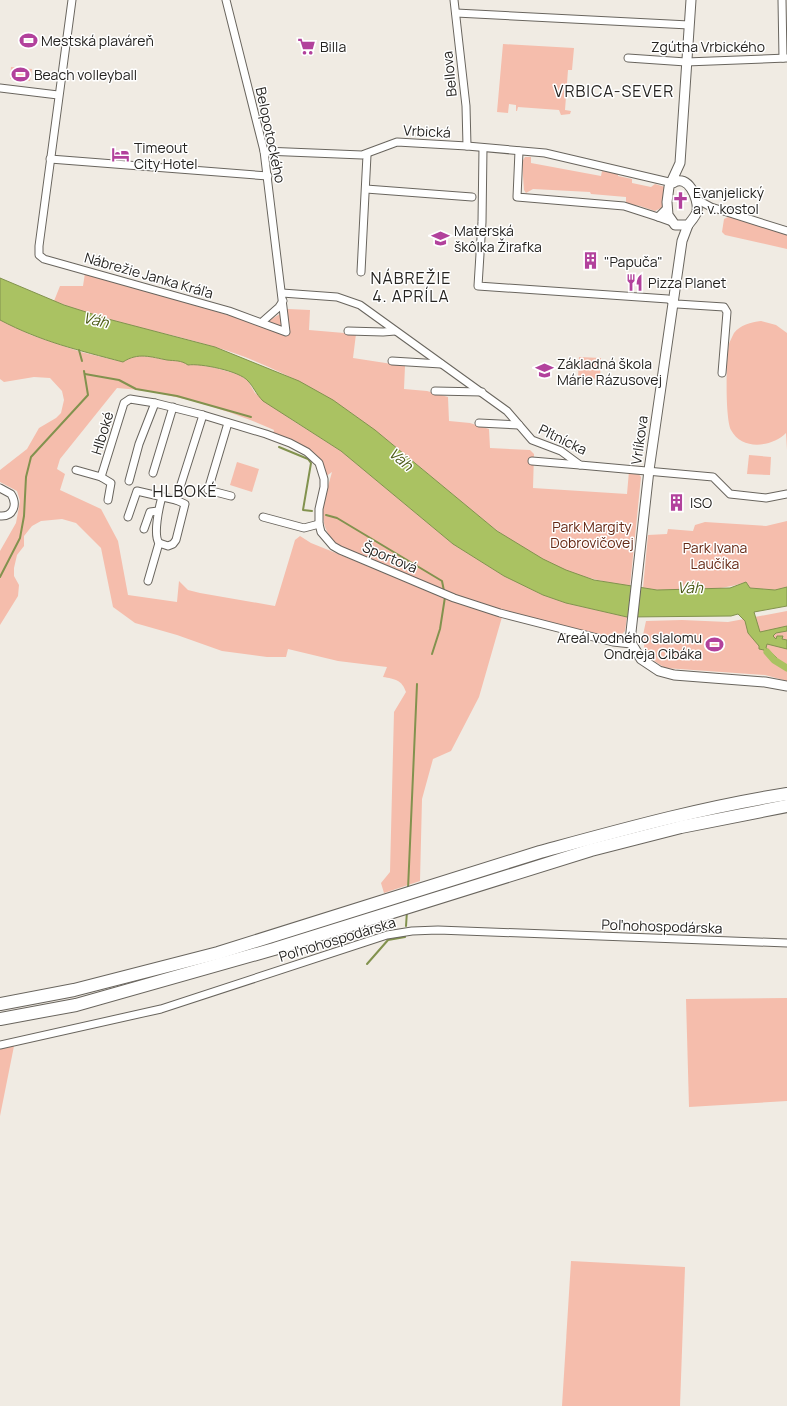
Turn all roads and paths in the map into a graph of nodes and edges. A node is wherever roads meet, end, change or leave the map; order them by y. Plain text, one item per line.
1 (72, 0) edge
2 (226, 0) edge
3 (454, 0) edge
4 (691, 0) edge
5 (782, 0) edge
6 (456, 13) junction
7 (689, 25) junction
8 (628, 58) dead end
9 (785, 58) edge
10 (686, 62) junction
11 (0, 88) edge
12 (58, 95) junction
13 (467, 146) junction
14 (483, 148) junction
15 (264, 151) junction
16 (519, 151) junction
17 (367, 155) junction
18 (50, 159) junction
19 (680, 163) junction
20 (268, 176) junction
21 (673, 183) junction
22 (688, 184) junction
23 (366, 189) junction
24 (472, 197) dead end
25 (696, 199) junction
26 (711, 207) junction
27 (666, 208) junction
28 (697, 212) junction
29 (658, 217) junction
30 (674, 223) junction
31 (688, 224) junction
32 (787, 231) edge
33 (682, 241) junction
34 (360, 272) dead end
35 (282, 297) junction
36 (673, 300) junction
37 (262, 322) junction
38 (348, 330) dead end
39 (395, 330) junction
40 (392, 361) dead end
41 (442, 364) junction
42 (722, 373) dead end
43 (435, 391) dead end
44 (482, 392) junction
45 (155, 403) junction
46 (174, 407) junction
47 (203, 415) junction
48 (479, 422) dead end
49 (228, 424) junction
50 (519, 425) junction
51 (532, 461) dead end
52 (580, 465) junction
53 (76, 470) dead end
54 (649, 470) junction
55 (153, 473) dead end
56 (102, 477) junction
57 (129, 481) dead end
58 (0, 488) edge
59 (787, 494) edge
60 (231, 496) dead end
61 (162, 497) junction
62 (108, 500) dead end
63 (176, 500) junction
64 (158, 511) junction
65 (0, 516) edge
66 (128, 517) dead end
67 (263, 517) dead end
68 (318, 524) junction
69 (144, 529) dead end
70 (159, 543) junction
71 (148, 581) dead end
72 (631, 644) junction
73 (787, 686) edge
74 (787, 794) edge
75 (787, 806) edge
76 (787, 943) edge
77 (0, 1004) edge
78 (0, 1019) edge
79 (0, 1045) edge

1 - 12 street
2 - 15 street, Belopotockého
3 - 6 street, Bellova
4 - 7 street
5 - 9 street
6 - 7 street
6 - 13 street, Bellova
7 - 10 street
8 - 10 street, Zgútha Vrbického
9 - 10 street, Zgútha Vrbického
10 - 19 street
11 - 12 street
12 - 18 street
13 - 14 street, Vrbická
13 - 17 street, Vrbická
14 - 16 street, Vrbická
14 - 36 street
15 - 17 street, Vrbická
15 - 20 street, Belopotockého
16 - 21 street, Vrbická
16 - 29 street
17 - 23 street
18 - 20 street
18 - 37 street, Nábrežie Janka Kráľa
19 - 21 street
19 - 22 street
20 - 35 street, Belopotockého
21 - 22 street
21 - 27 street
22 - 25 street
23 - 24 street
23 - 34 street
25 - 26 street
25 - 28 street
26 - 28 street
26 - 32 street
27 - 29 street
27 - 30 street
28 - 31 street
29 - 30 street
30 - 31 street
30 - 33 street
31 - 33 street, Vrlíkova
33 - 36 street, Vrlíkova
35 - 37 street
35 - 37 street, Nábrežie Janka Kráľa
35 - 39 street, Pltnícka
36 - 42 street
36 - 54 street, Vrlíkova
38 - 39 street
39 - 41 street, Pltnícka
40 - 41 street
41 - 44 street, Pltnícka
43 - 44 street
44 - 50 street, Pltnícka
45 - 46 street, Hlboké
45 - 56 street, Hlboké
45 - 57 street
46 - 47 street, Hlboké
46 - 55 street
47 - 49 street, Hlboké
47 - 63 street
48 - 50 street, Pltnícka
49 - 60 street
49 - 68 street
50 - 52 street, Pltnícka
51 - 52 street
52 - 54 street, Pltnícka
53 - 56 street, Hlboké
54 - 59 street, Pltnícka
54 - 72 street, Vrlíkova
56 - 62 street, Hlboké
58 - 65 street
61 - 63 street
61 - 64 street
61 - 66 street
63 - 70 street
64 - 69 street
64 - 70 street
67 - 68 street
68 - 72 street, Športová
70 - 71 street
72 - 73 street
74 - 77 highway
75 - 78 highway
76 - 79 street, Poľnohospodárska

